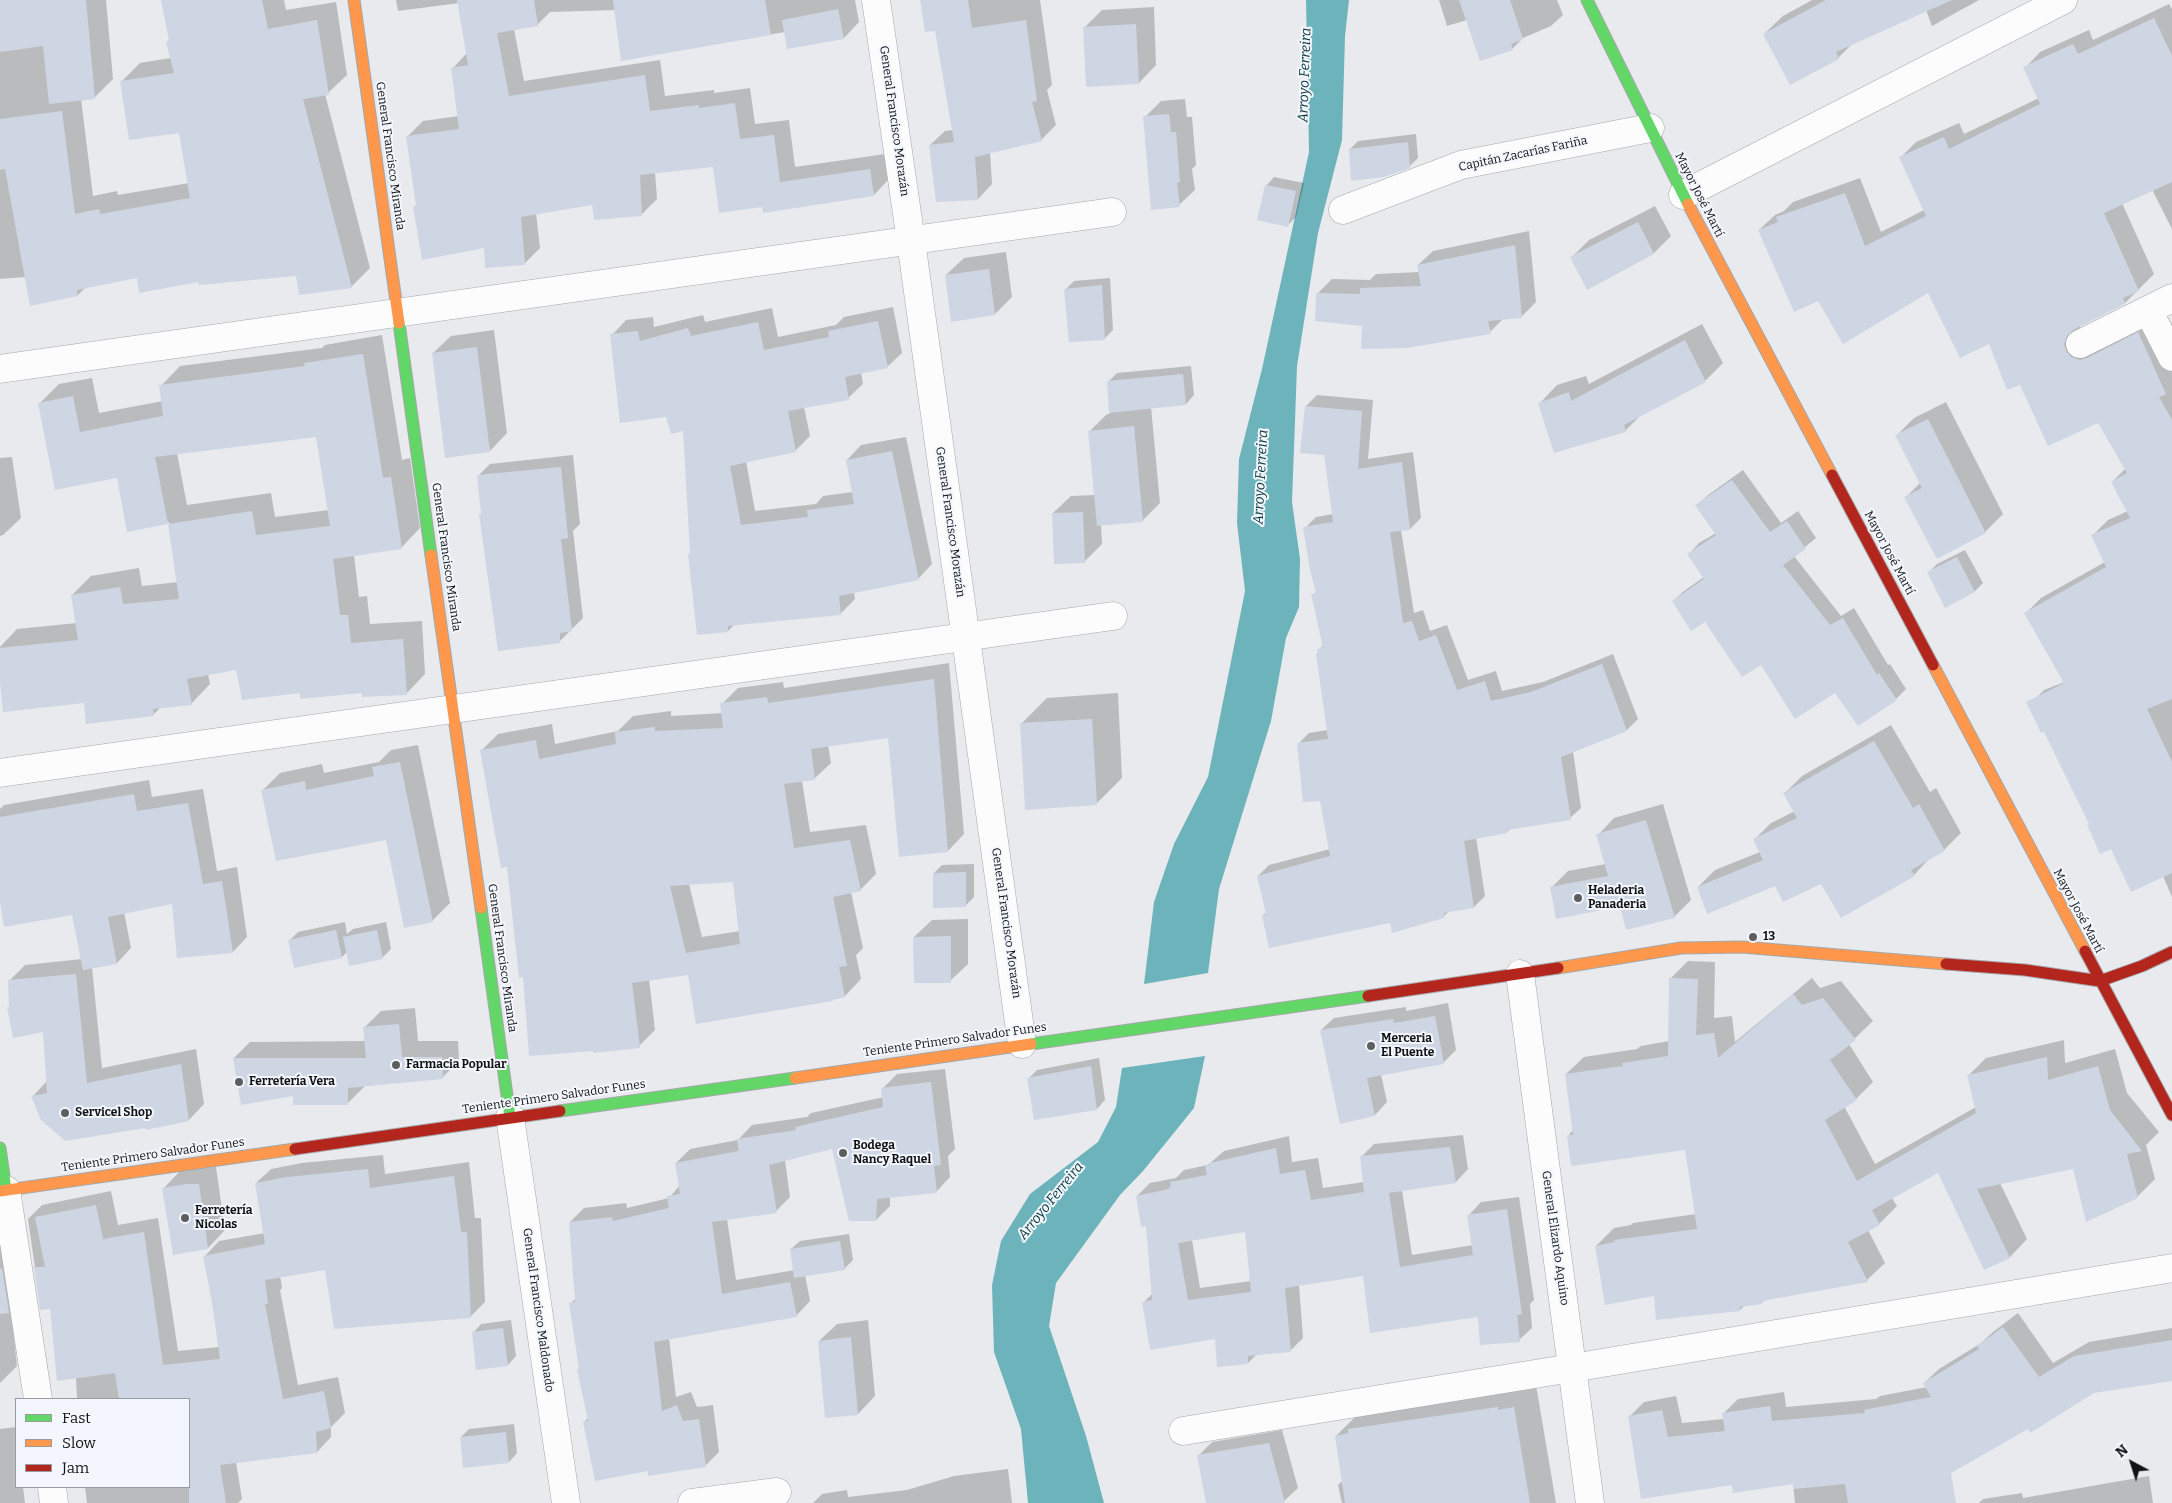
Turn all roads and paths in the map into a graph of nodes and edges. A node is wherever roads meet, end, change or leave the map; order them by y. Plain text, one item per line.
1 (354, 0) edge
2 (876, 0) edge
3 (1587, 0) edge
4 (2063, 0) edge
5 (1650, 128) junction
6 (1683, 194) junction
7 (1343, 210) dead end
8 (1112, 212) dead end
9 (911, 241) junction
10 (2172, 298) edge
11 (2148, 310) junction
12 (398, 313) junction
13 (2080, 344) dead end
14 (2172, 357) edge
15 (0, 369) edge
16 (1113, 616) dead end
17 (966, 637) junction
18 (453, 709) junction
19 (0, 773) edge
20 (2172, 952) edge
21 (1520, 974) junction
22 (2100, 981) junction
23 (1022, 1044) junction
24 (2172, 1116) edge
25 (510, 1117) junction
26 (0, 1148) edge
27 (3, 1190) edge
28 (2172, 1268) edge
29 (1572, 1368) junction
30 (38, 1398) edge
31 (1183, 1431) dead end
32 (52, 1488) edge
33 (777, 1492) dead end
34 (54, 1503) edge
35 (566, 1503) edge
36 (692, 1503) edge
37 (1590, 1503) edge

1 - 12 street, General Francisco Miranda
2 - 9 street, General Francisco Morazán
3 - 5 street, Mayor José Martí
4 - 6 street
5 - 6 street, Mayor José Martí
5 - 7 street, Capitán Zacarías Fariña
6 - 22 street, Mayor José Martí
8 - 9 street
9 - 12 street
9 - 17 street, General Francisco Morazán
10 - 11 street
11 - 13 street
11 - 14 street
12 - 15 street
12 - 18 street, General Francisco Miranda
16 - 17 street
17 - 18 street
17 - 23 street, General Francisco Morazán
18 - 19 street
18 - 25 street, General Francisco Miranda
20 - 22 street
21 - 22 street, Teniente Primero Salvador Funes
21 - 23 street, Teniente Primero Salvador Funes
21 - 29 street, General Elizardo Aquino
22 - 24 street, Mayor José Martí
23 - 25 street, Teniente Primero Salvador Funes
25 - 27 street, Teniente Primero Salvador Funes
25 - 35 street, General Francisco Maldonado
26 - 27 street
27 - 30 street
28 - 29 street
29 - 31 street
29 - 37 street, General Elizardo Aquino
32 - 34 street
33 - 36 street

